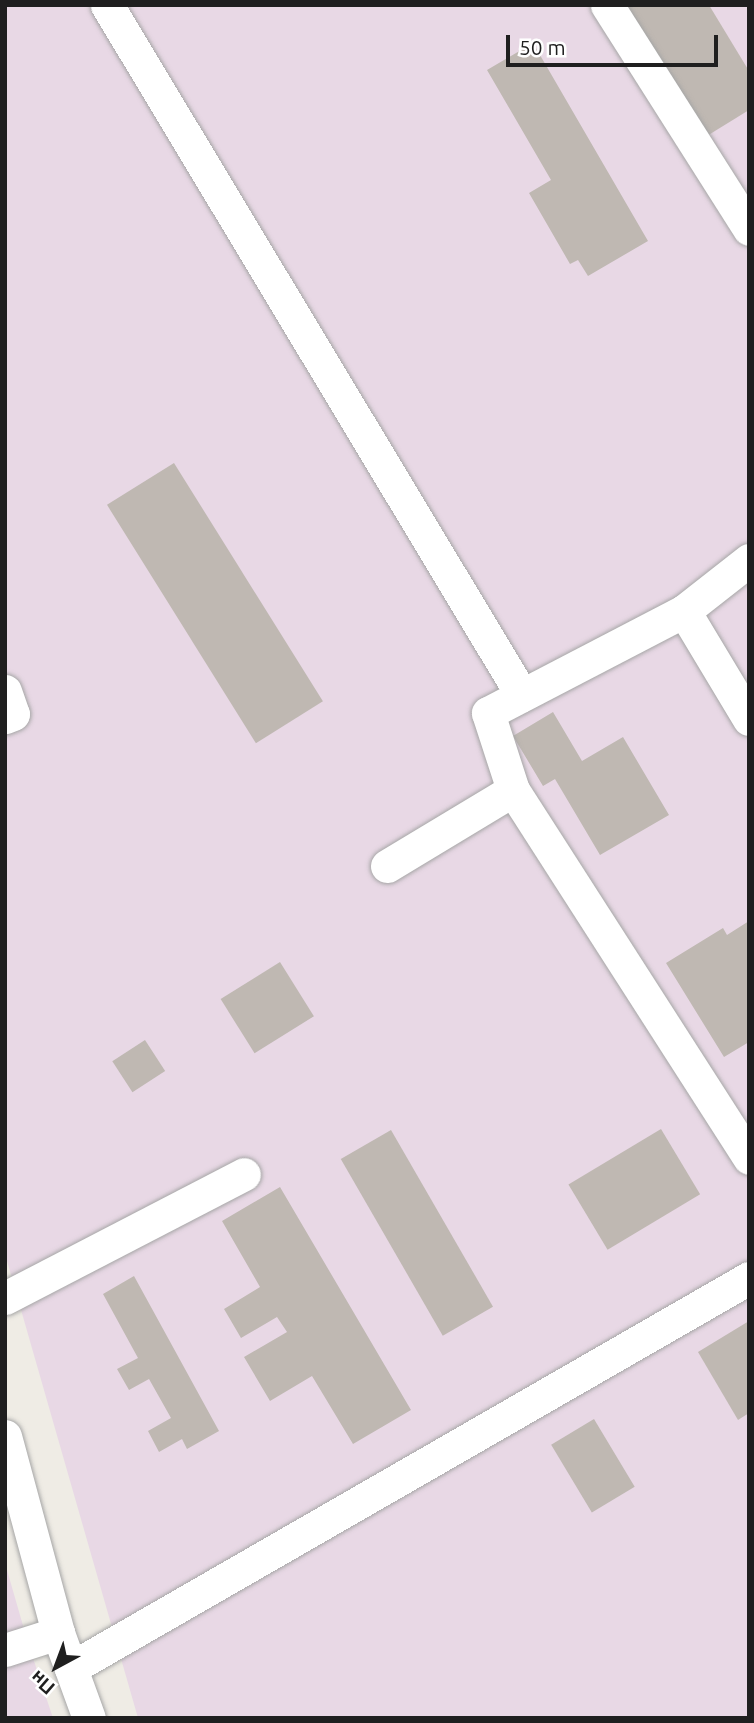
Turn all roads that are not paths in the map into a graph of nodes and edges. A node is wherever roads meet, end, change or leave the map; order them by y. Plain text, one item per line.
1 (107, 5) edge
2 (607, 5) edge
3 (749, 229) edge
4 (749, 560) edge
5 (684, 611) junction
6 (5, 691) edge
7 (522, 695) junction
8 (5, 716) edge
9 (749, 719) edge
10 (513, 790) junction
11 (387, 866) dead end
12 (749, 1158) edge
13 (244, 1174) dead end
14 (749, 1278) edge
15 (5, 1298) edge
16 (5, 1436) edge
17 (58, 1633) junction
18 (5, 1650) edge
19 (71, 1668) junction
20 (89, 1718) edge

1 - 7 street
2 - 3 street
4 - 5 street
5 - 7 street
5 - 9 street
6 - 8 street
7 - 10 street
10 - 11 street
10 - 12 street
13 - 15 street
14 - 19 street
16 - 17 street
17 - 18 street
17 - 19 street
19 - 20 street

